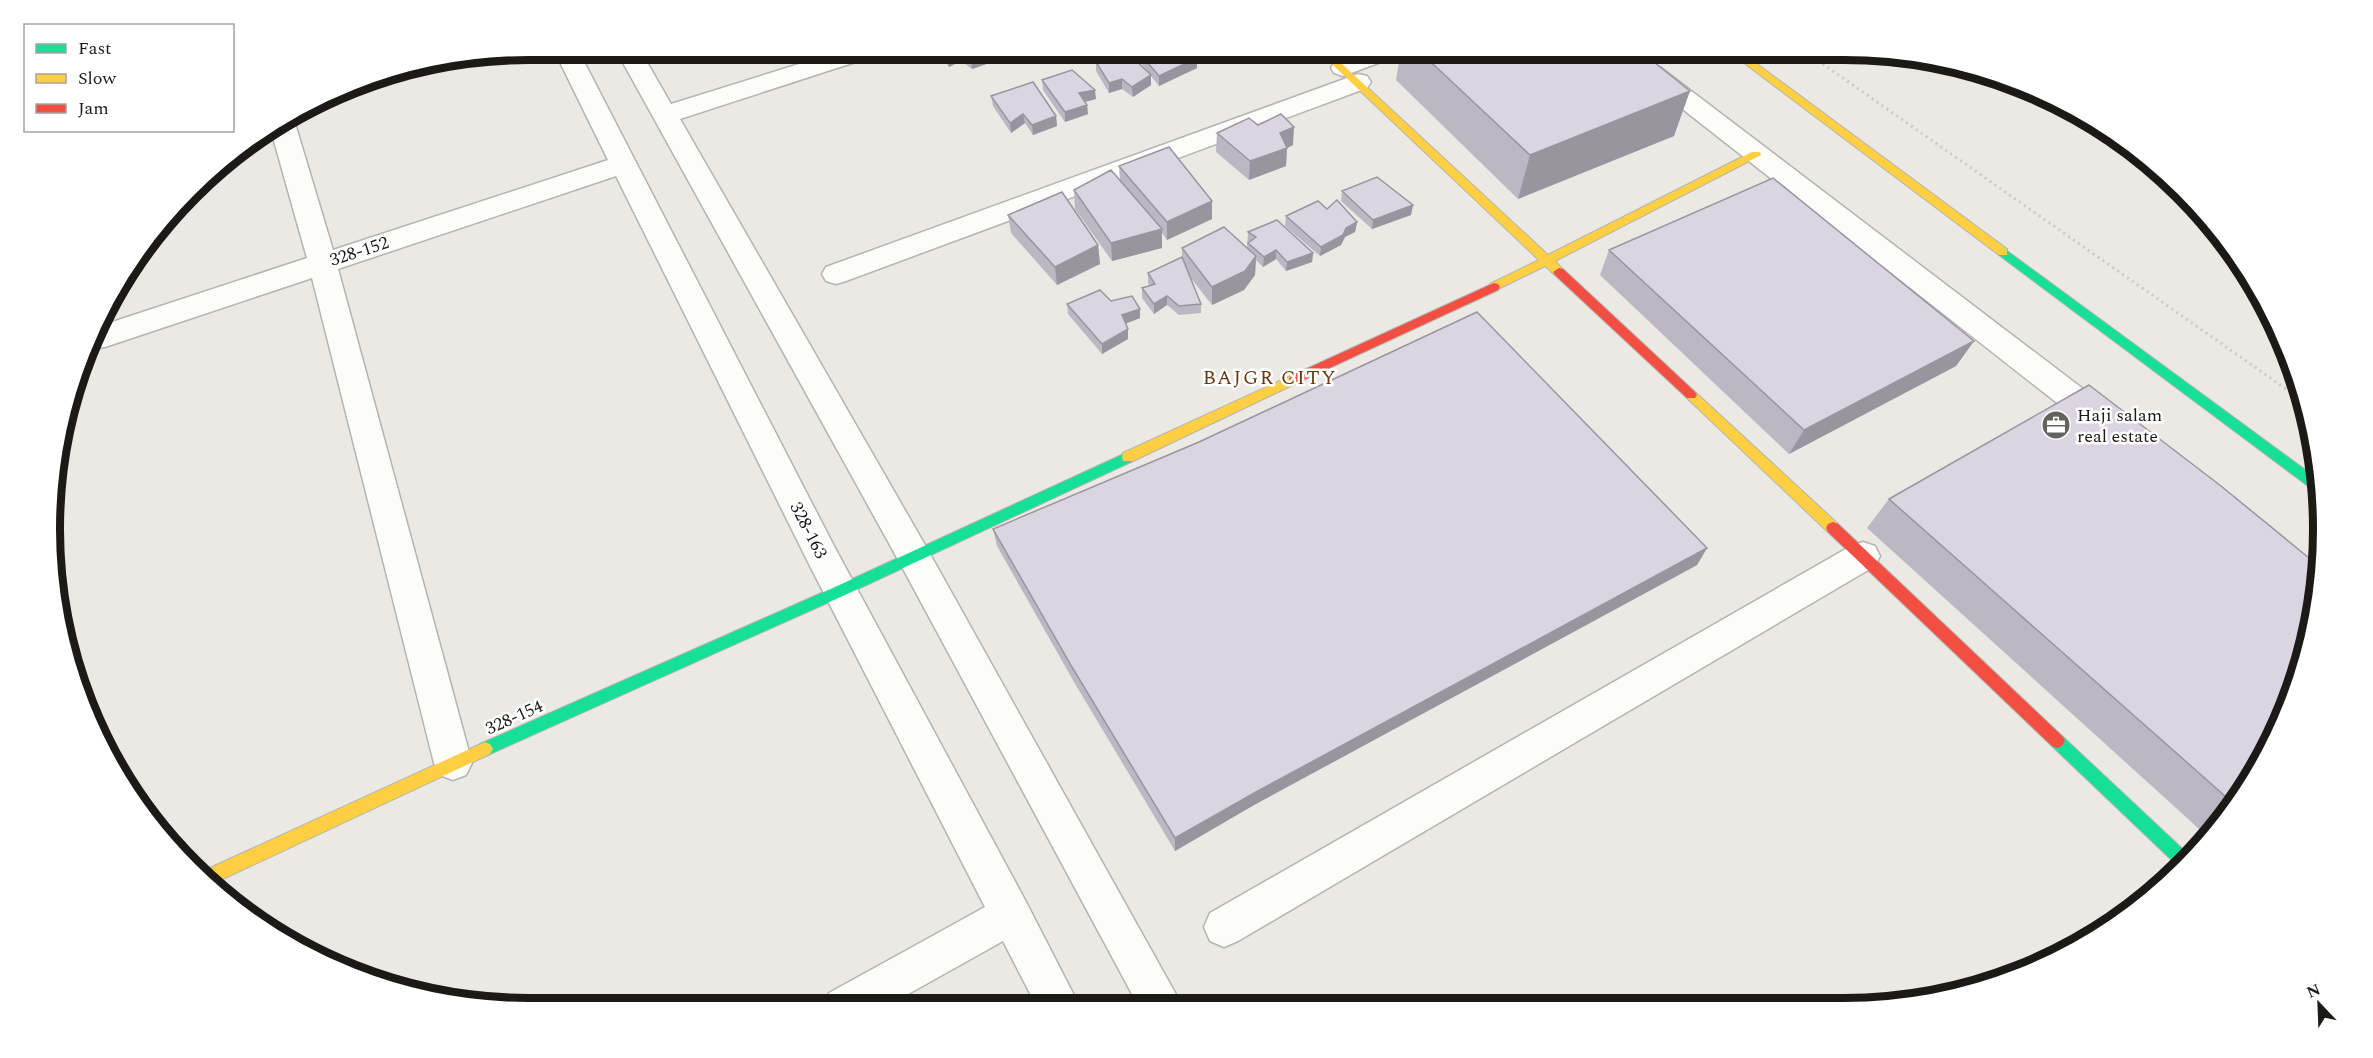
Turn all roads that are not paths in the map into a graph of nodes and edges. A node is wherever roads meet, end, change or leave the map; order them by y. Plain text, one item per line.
1 (571, 60) edge
2 (634, 60) edge
3 (837, 60) edge
4 (1333, 60) edge
5 (1375, 60) edge
6 (1635, 60) edge
7 (1745, 60) edge
8 (1350, 75) junction
9 (664, 115) junction
10 (284, 129) edge
11 (1756, 155) junction
12 (624, 164) junction
13 (1547, 262) junction
14 (322, 264) junction
15 (836, 274) dead end
16 (102, 337) edge
17 (2122, 437) edge
18 (2310, 480) edge
19 (913, 555) junction
20 (1863, 556) junction
21 (840, 591) junction
22 (453, 764) junction
23 (2180, 857) edge
24 (212, 875) edge
25 (1011, 914) junction
26 (1224, 927) dead end
27 (862, 998) edge
28 (1054, 998) edge
29 (1157, 998) edge

1 - 12 street, 328-163
2 - 9 street
3 - 9 street
4 - 8 main road
5 - 8 street
6 - 11 street
7 - 18 main road
8 - 13 main road
8 - 15 street
9 - 19 street
10 - 14 street
11 - 13 main road, 328-154
11 - 17 street
12 - 14 street, 328-152
12 - 21 street, 328-163
13 - 19 main road, 328-154
13 - 20 main road
14 - 16 street, 328-152
14 - 22 street
19 - 21 main road, 328-154
19 - 29 street
20 - 23 main road
20 - 26 street
21 - 22 main road, 328-154
21 - 25 street, 328-163
22 - 24 main road, 328-154
25 - 27 street
25 - 28 street, 328-163

